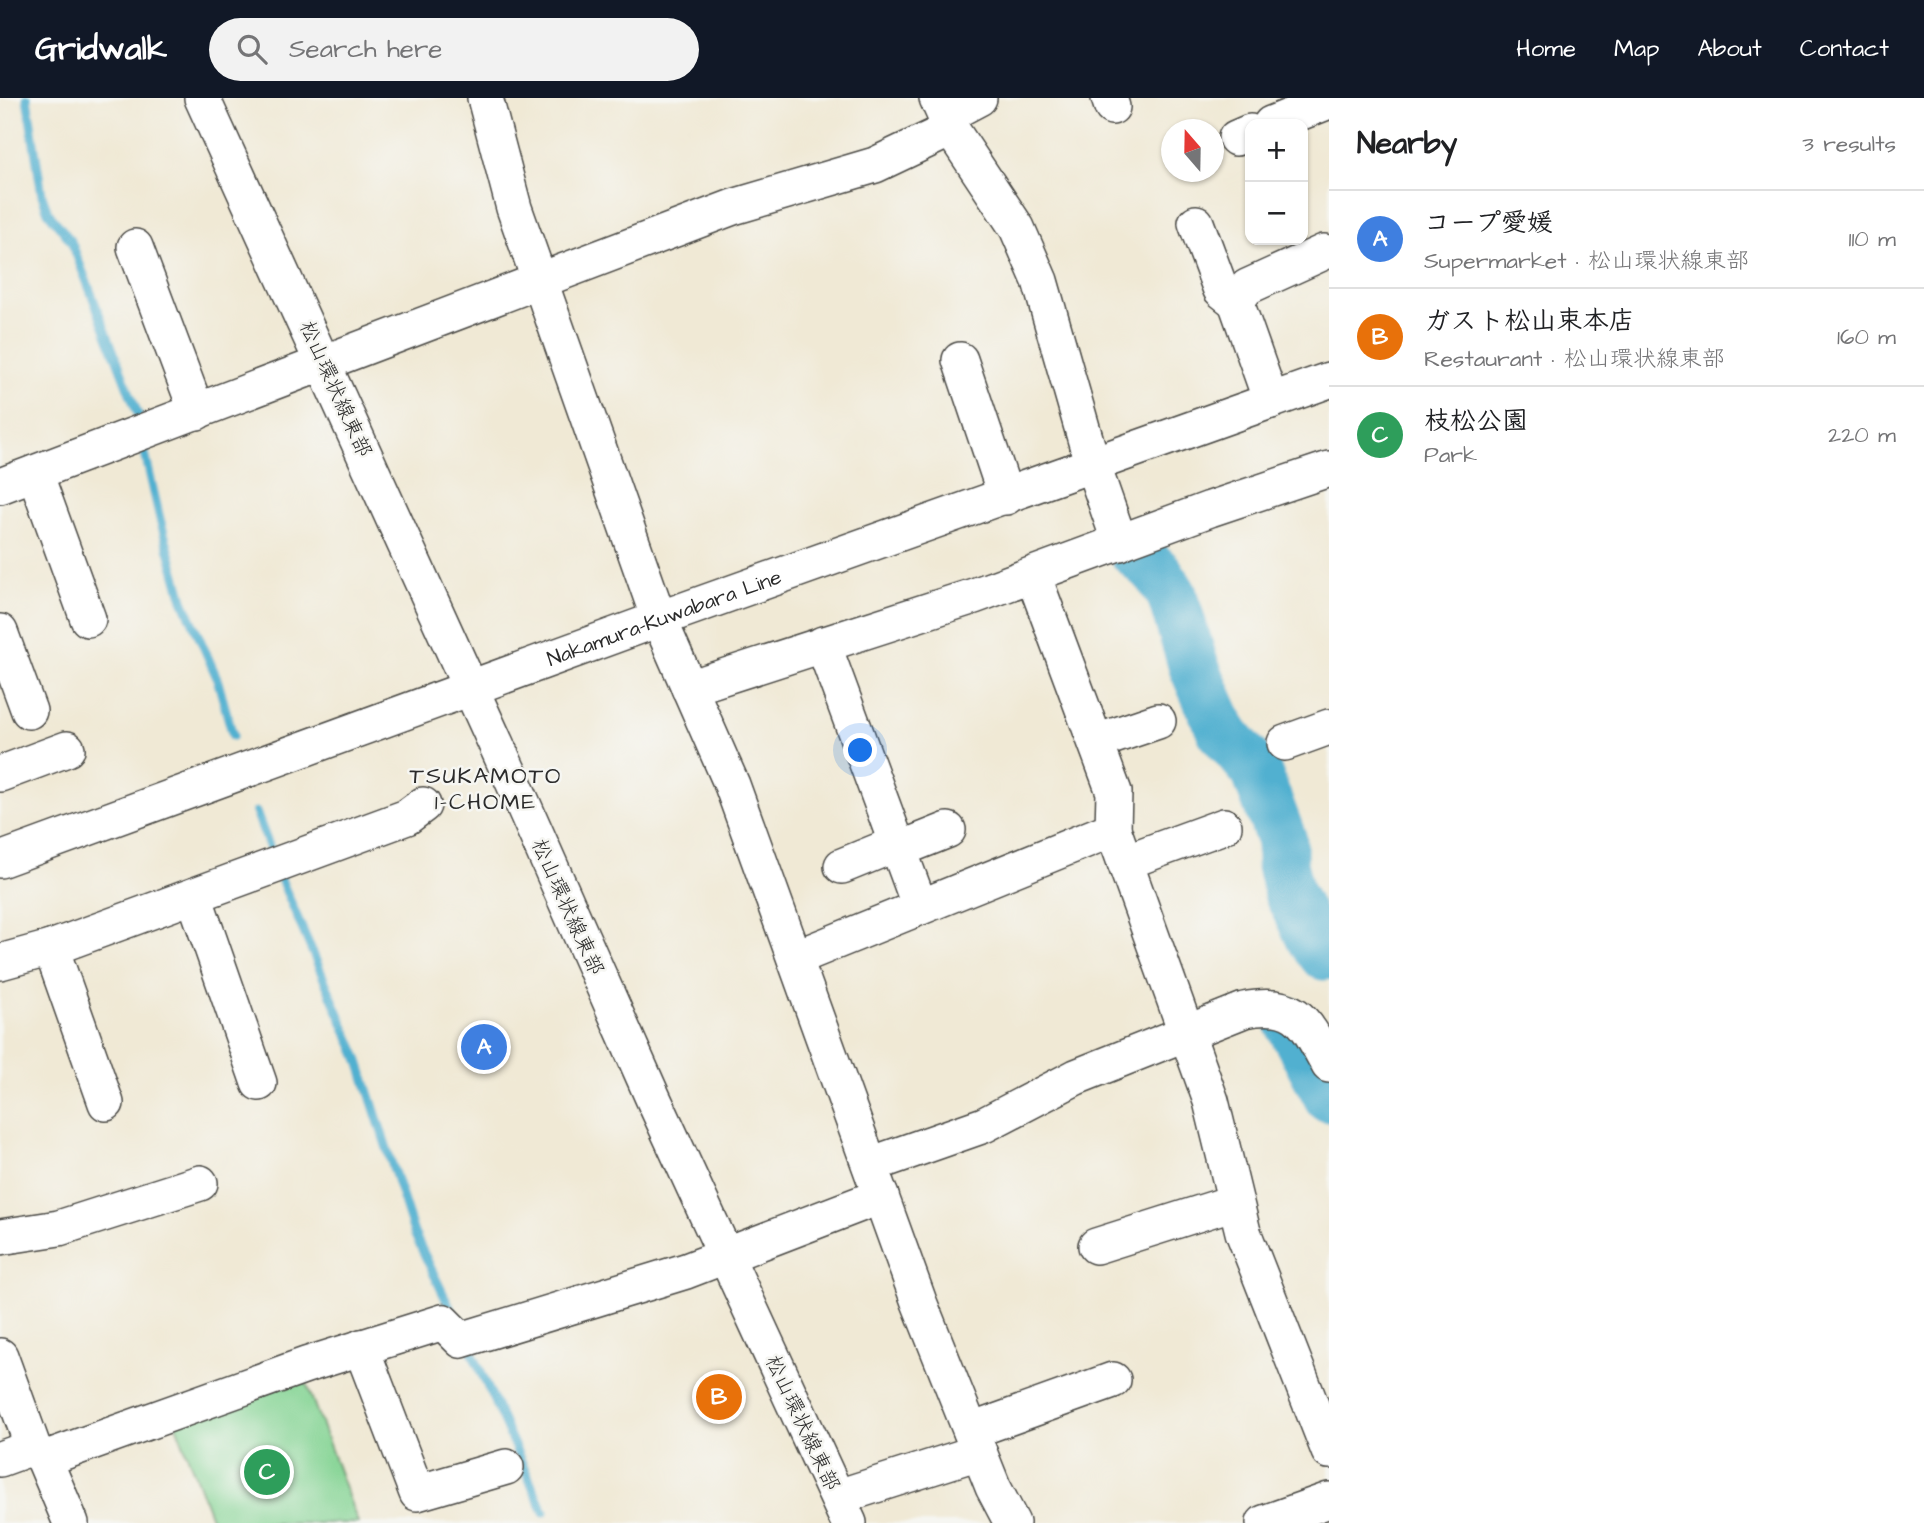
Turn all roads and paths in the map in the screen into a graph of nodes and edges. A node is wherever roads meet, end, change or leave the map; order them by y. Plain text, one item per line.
1 (202, 98) edge
2 (485, 98) edge
3 (979, 98) edge
4 (1329, 102) edge
5 (944, 114) edge
6 (1284, 119) edge
7 (1196, 223) dead end
8 (135, 247) dead end
9 (1324, 252) dead end
10 (539, 279) junction
11 (1236, 302) junction
12 (960, 360) dead end
13 (325, 364) junction
14 (1329, 380) edge
15 (1271, 401) junction
16 (197, 412) junction
17 (1093, 466) junction
18 (1329, 470) edge
19 (35, 473) junction
20 (0, 485) edge
21 (1006, 496) junction
22 (1120, 543) junction
23 (1033, 575) junction
24 (88, 619) dead end
25 (659, 619) junction
26 (0, 632) edge
27 (822, 645) junction
28 (470, 687) junction
29 (689, 688) junction
30 (29, 711) dead end
31 (1157, 721) dead end
32 (1329, 727) edge
33 (1096, 742) junction
34 (1284, 743) dead end
35 (67, 750) dead end
36 (0, 774) edge
37 (423, 805) dead end
38 (1224, 826) dead end
39 (948, 830) dead end
40 (1113, 830) junction
41 (897, 847) junction
42 (0, 860) edge
43 (1125, 862) junction
44 (842, 866) dead end
45 (194, 896) junction
46 (920, 907) junction
47 (51, 948) junction
48 (795, 958) junction
49 (0, 962) edge
50 (1185, 1031) junction
51 (1329, 1065) edge
52 (259, 1083) dead end
53 (106, 1103) dead end
54 (876, 1181) junction
55 (200, 1183) dead end
56 (1235, 1202) junction
57 (0, 1237) edge
58 (1096, 1246) dead end
59 (727, 1257) junction
60 (361, 1347) junction
61 (0, 1356) edge
62 (1113, 1380) dead end
63 (975, 1441) junction
64 (1329, 1451) edge
65 (39, 1453) junction
66 (0, 1458) edge
67 (506, 1466) dead end
68 (1329, 1500) edge
69 (844, 1510) edge
70 (71, 1523) edge
71 (1012, 1523) edge
72 (1264, 1523) edge

1 - 13 street, 松山環状線東部
2 - 10 street
3 - 5 street
4 - 6 street
5 - 10 street
5 - 17 street
7 - 11 street
8 - 16 street
9 - 11 street
10 - 13 street
10 - 25 street
11 - 15 street
12 - 21 street
13 - 16 street
13 - 28 street, 松山環状線東部
14 - 15 street, Nakamura-Kuwabara Line
15 - 17 street, Nakamura-Kuwabara Line
16 - 19 street
17 - 21 street, Nakamura-Kuwabara Line
17 - 22 street
18 - 22 street
19 - 20 street
19 - 24 street
21 - 25 street, Nakamura-Kuwabara Line
22 - 23 street
23 - 27 street
23 - 33 street
25 - 28 street, Nakamura-Kuwabara Line
25 - 29 street
26 - 30 street
27 - 29 street
27 - 41 street
28 - 42 street, Nakamura-Kuwabara Line
28 - 59 street, 松山環状線東部
29 - 48 street
31 - 33 street
32 - 34 street
33 - 40 street
35 - 36 street
37 - 45 street
38 - 43 street
39 - 41 street
40 - 43 street
40 - 46 street
41 - 44 street
41 - 46 street
43 - 50 street
45 - 47 street
45 - 52 street
46 - 48 street
47 - 49 street
47 - 53 street
48 - 54 street
50 - 51 street
50 - 54 street
50 - 56 street
54 - 59 street
54 - 63 street
55 - 57 street
56 - 58 street
56 - 64 street
59 - 60 street
59 - 69 street, 松山環状線東部
60 - 65 street
60 - 67 street
61 - 65 street
62 - 63 street
63 - 69 street
63 - 71 street
65 - 66 street
65 - 70 street
68 - 72 street

